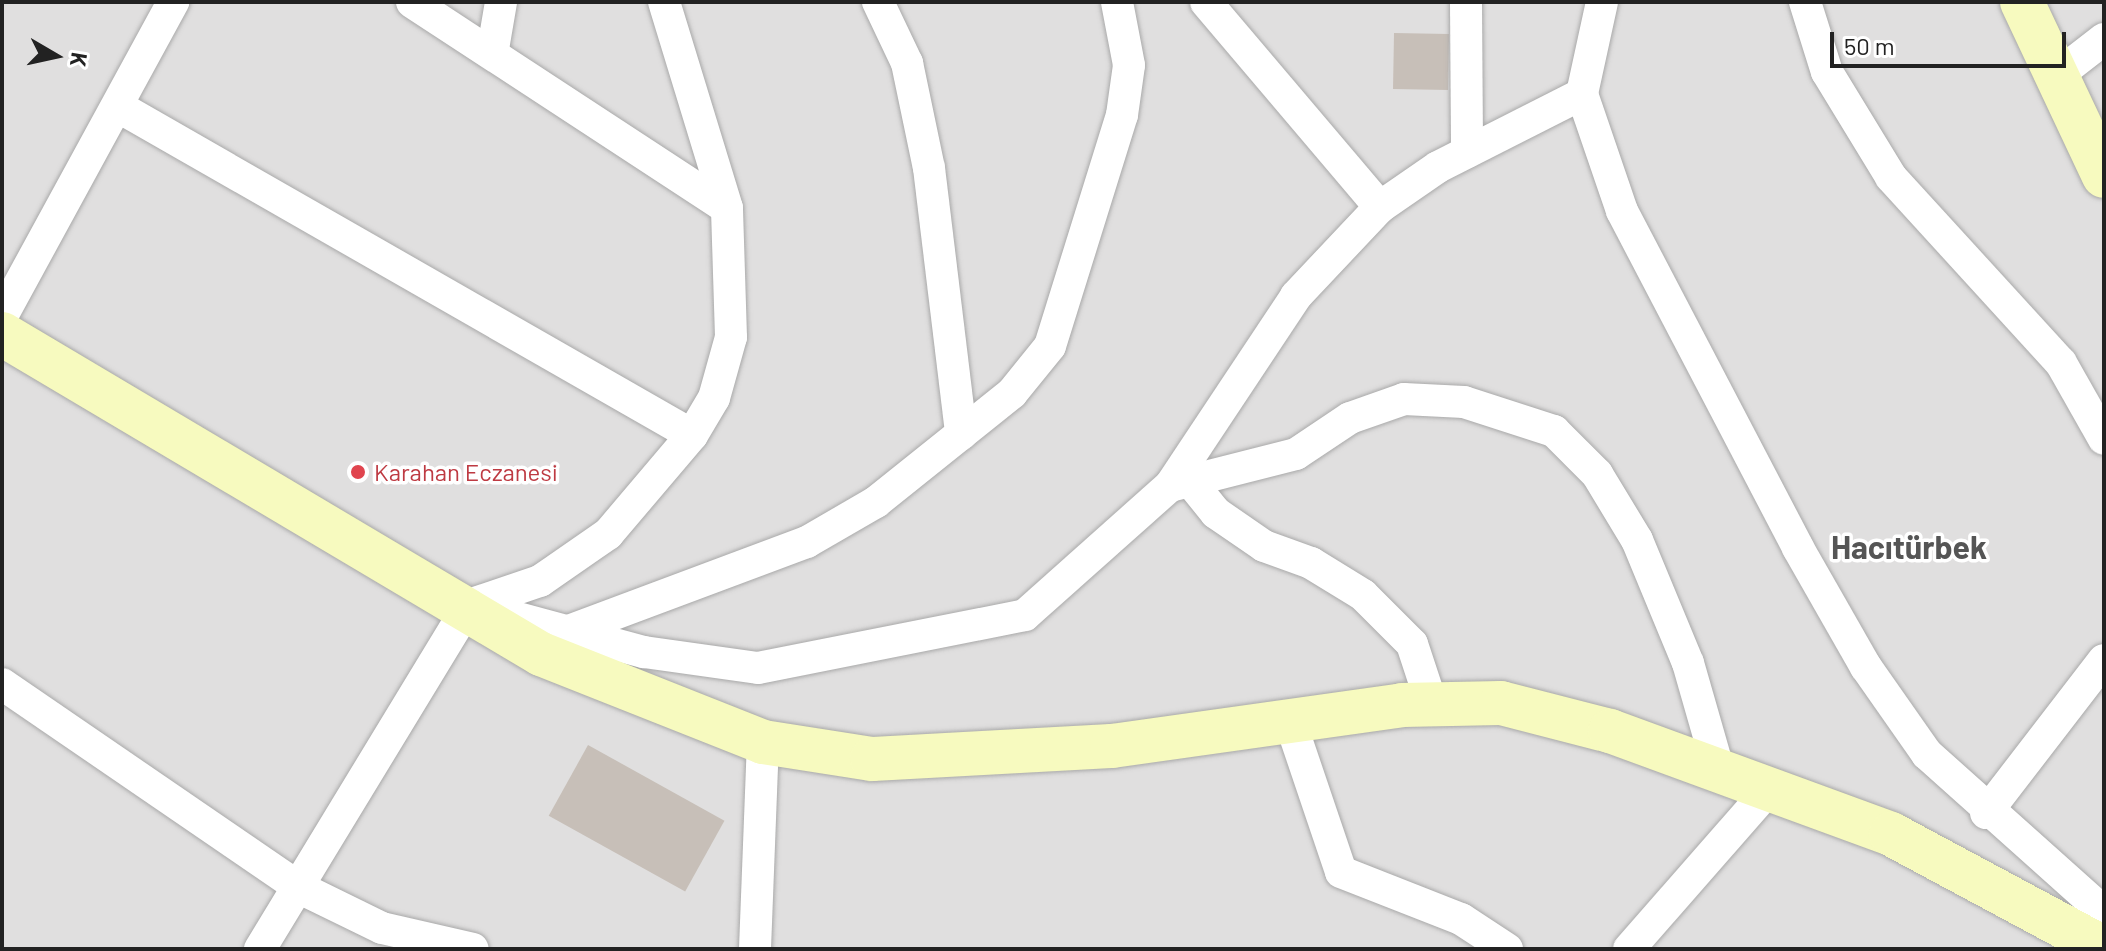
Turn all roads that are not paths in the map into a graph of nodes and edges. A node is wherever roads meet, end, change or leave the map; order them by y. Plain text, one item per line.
1 (173, 2) edge
2 (412, 2) edge
3 (501, 2) edge
4 (664, 2) edge
5 (878, 2) edge
6 (1117, 2) edge
7 (1206, 2) edge
8 (1466, 2) edge
9 (1602, 2) edge
10 (1805, 2) edge
11 (2022, 2) edge
12 (2104, 39) edge
13 (493, 49) junction
14 (2055, 77) junction
15 (1582, 94) junction
16 (119, 107) junction
17 (2092, 137) edge
18 (1467, 152) junction
19 (2104, 176) edge
20 (1380, 207) junction
21 (727, 208) junction
22 (2, 316) edge
23 (2, 334) edge
24 (961, 434) junction
25 (692, 435) junction
26 (2104, 439) edge
27 (1180, 483) junction
28 (469, 605) junction
29 (566, 632) junction
30 (2104, 660) edge
31 (2, 684) edge
32 (1432, 705) junction
33 (1290, 721) junction
34 (763, 742) junction
35 (1719, 771) junction
36 (1769, 789) junction
37 (1986, 813) junction
38 (298, 887) junction
39 (2104, 912) edge
40 (2104, 948) edge
41 (260, 949) edge
42 (473, 949) edge
43 (755, 949) edge
44 (1507, 949) edge
45 (1629, 949) edge

1 - 16 street
2 - 13 street
3 - 13 street
4 - 21 street
5 - 24 street
6 - 24 street
7 - 20 street
8 - 18 street
9 - 15 street
10 - 26 street
11 - 14 main road
12 - 14 street
13 - 21 street
14 - 17 main road
15 - 18 street
15 - 37 street
16 - 22 street
16 - 25 street
17 - 19 main road
18 - 20 street
20 - 27 street
21 - 25 street
23 - 28 main road
24 - 29 street
25 - 28 street
27 - 29 street
27 - 32 street
27 - 35 street
28 - 29 street
28 - 34 main road
28 - 38 street
30 - 37 street
31 - 38 street
32 - 33 main road
32 - 35 main road
33 - 34 main road
33 - 44 street
34 - 43 street
35 - 36 main road
36 - 40 main road
36 - 45 street
37 - 39 street
38 - 41 street
38 - 42 street

